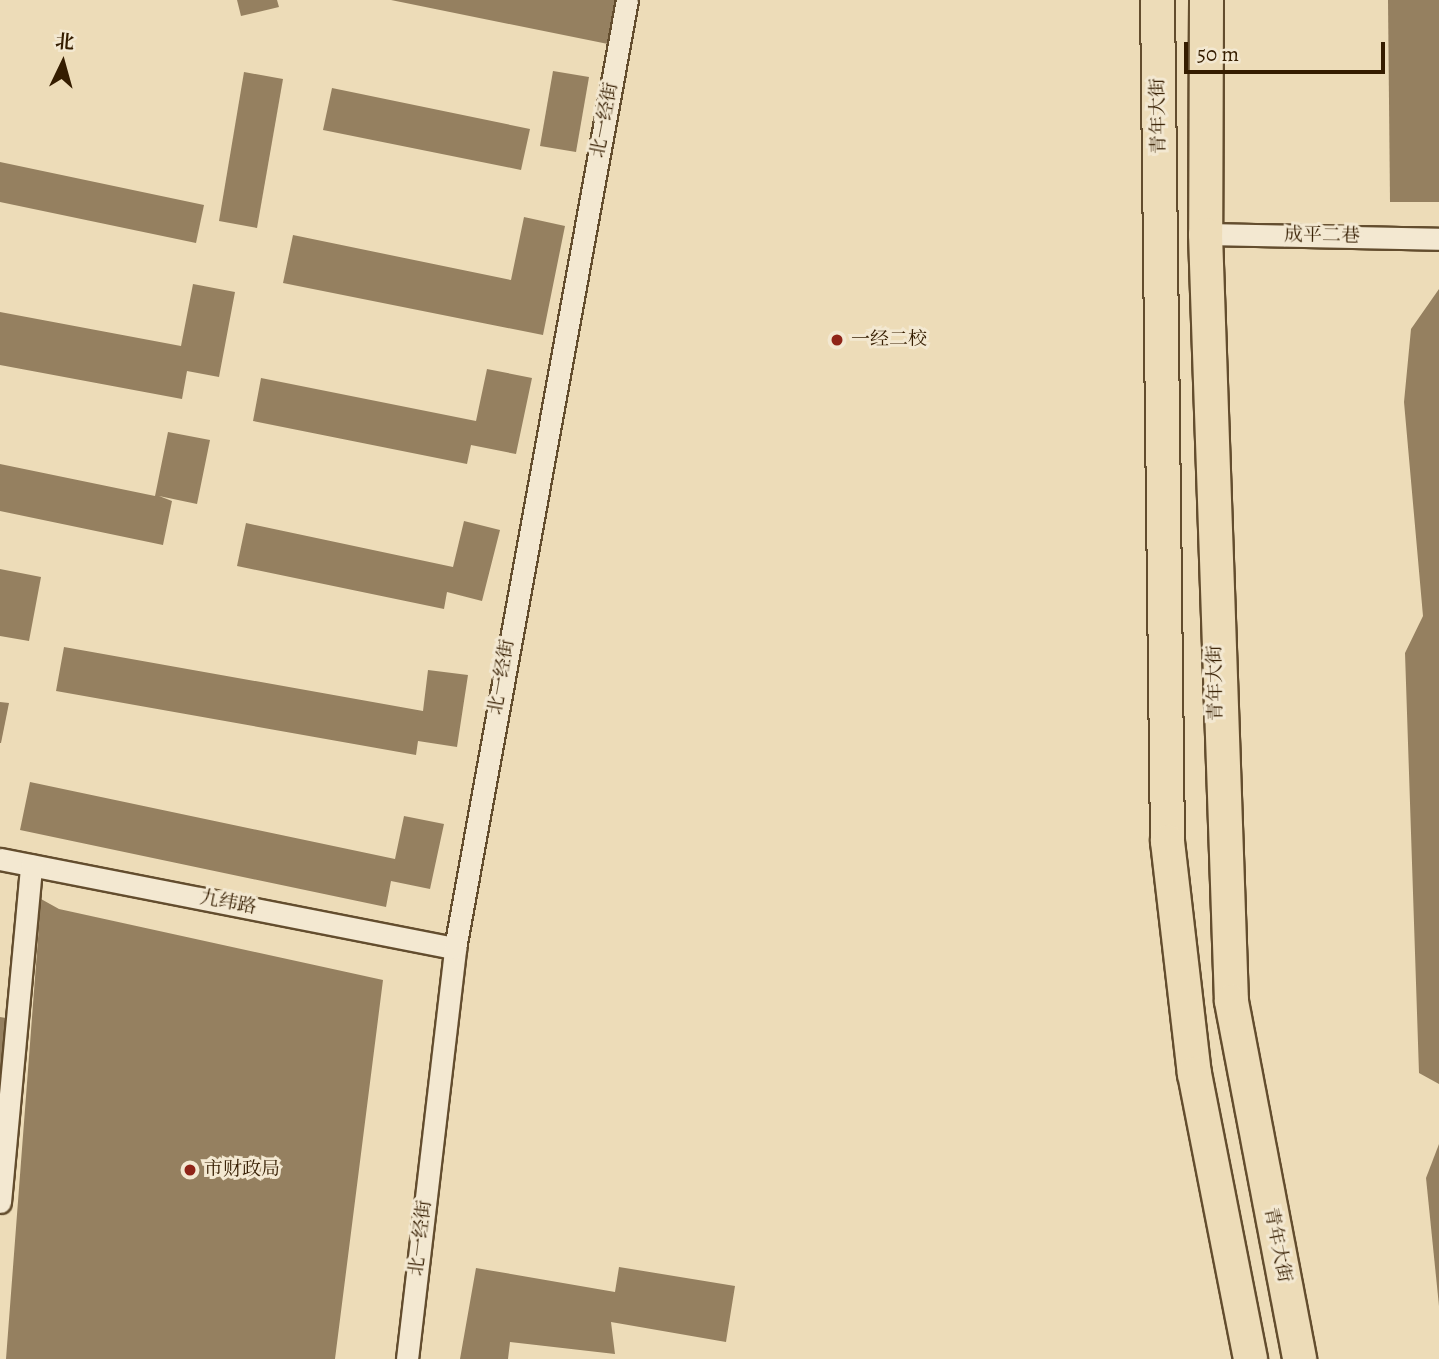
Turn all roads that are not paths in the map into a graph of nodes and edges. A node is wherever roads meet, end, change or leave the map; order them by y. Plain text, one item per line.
1 (627, 0) edge
2 (1157, 0) edge
3 (1206, 0) edge
4 (1205, 234) junction
5 (1439, 239) edge
6 (0, 859) edge
7 (31, 865) junction
8 (455, 948) junction
9 (0, 1202) edge
10 (407, 1359) edge
11 (1250, 1359) edge
12 (1300, 1359) edge

1 - 8 street, 北一经街
2 - 11 main road, 青年大街
3 - 4 main road, 青年大街
4 - 5 street, 成平二巷
4 - 12 main road, 青年大街
6 - 7 street, 九纬路
7 - 8 street, 九纬路
7 - 9 street
8 - 10 street, 北一经街

